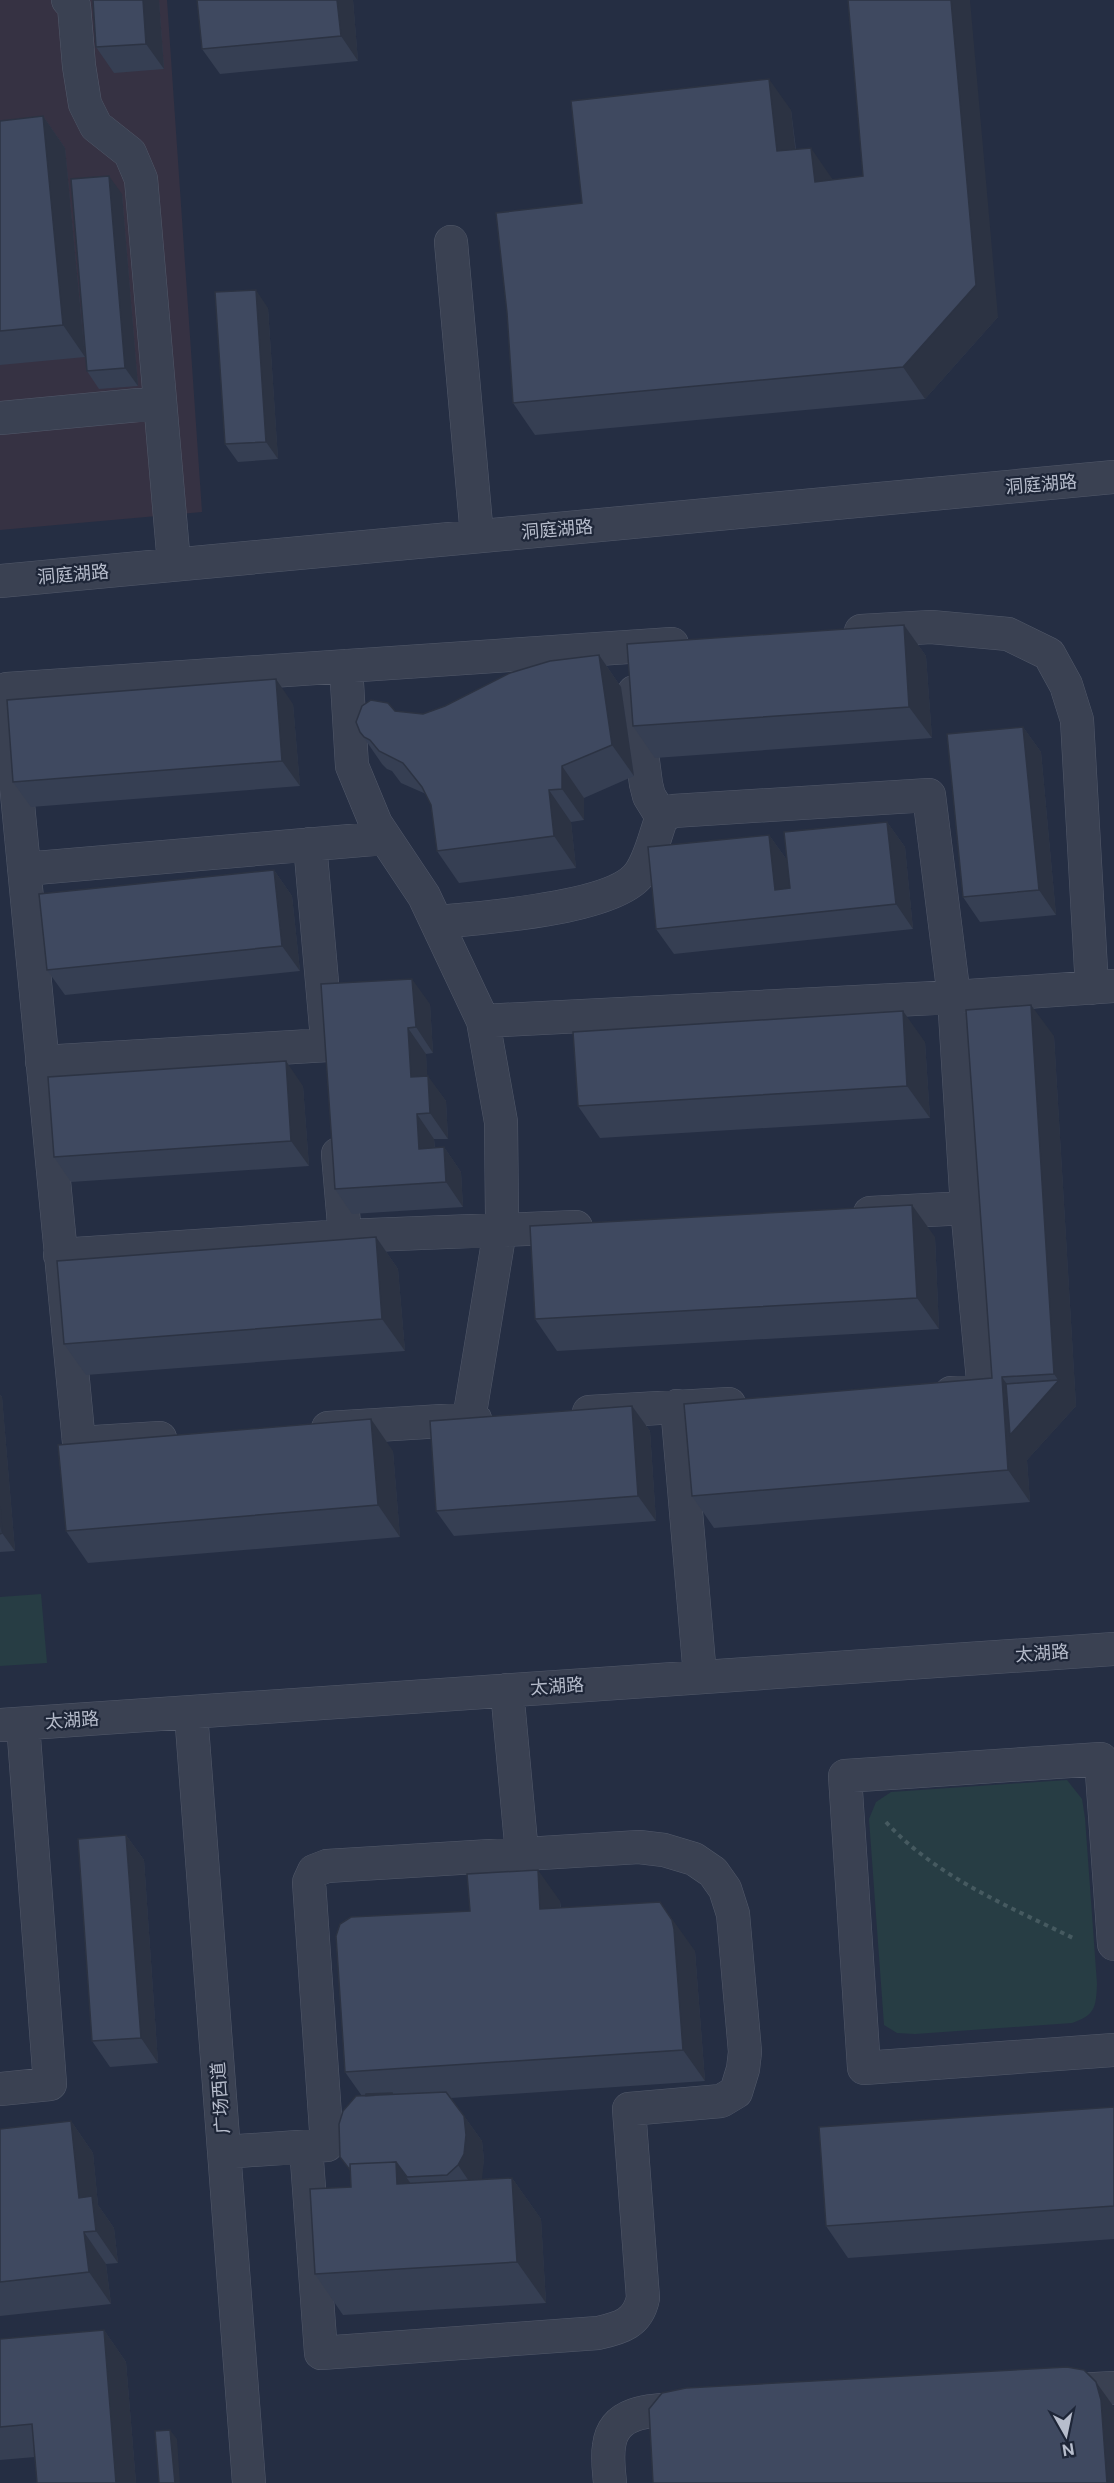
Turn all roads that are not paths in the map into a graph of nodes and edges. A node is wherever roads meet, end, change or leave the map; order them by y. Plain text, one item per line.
1 (72, 2) edge
2 (451, 242) dead end
3 (160, 403) junction
4 (0, 418) edge
5 (1114, 477) edge
6 (477, 536) junction
7 (174, 564) junction
8 (0, 581) edge
9 (826, 634) edge
10 (698, 642) edge
11 (628, 647) junction
12 (346, 666) junction
13 (662, 817) junction
14 (385, 838) junction
15 (310, 844) junction
16 (24, 869) junction
17 (437, 922) junction
18 (1103, 987) edge
19 (954, 997) junction
20 (483, 1021) junction
21 (328, 1045) junction
22 (42, 1062) junction
23 (331, 1079) edge
24 (335, 1124) edge
25 (968, 1208) junction
26 (839, 1214) edge
27 (605, 1226) edge
28 (500, 1230) junction
29 (345, 1236) junction
30 (60, 1255) junction
31 (925, 1394) edge
32 (760, 1402) edge
33 (677, 1406) junction
34 (561, 1413) edge
35 (504, 1417) edge
36 (469, 1419) junction
37 (304, 1429) edge
38 (185, 1436) edge
39 (1114, 1649) edge
40 (700, 1676) junction
41 (507, 1690) junction
42 (191, 1713) junction
43 (11, 1724) edge
44 (522, 1854) junction
45 (1099, 1943) edge
46 (1114, 2050) edge
47 (0, 2089) edge
48 (306, 2147) junction
49 (224, 2152) junction
50 (1114, 2388) edge
51 (1030, 2392) edge
52 (719, 2408) edge
53 (249, 2483) edge
54 (610, 2483) edge

1 - 3 street
2 - 6 street
3 - 4 street
3 - 7 street
5 - 6 street, 洞庭湖路
6 - 7 street, 洞庭湖路
7 - 8 street, 洞庭湖路
9 - 18 street
10 - 11 street
11 - 12 street
11 - 13 street
12 - 14 street
12 - 16 street
13 - 17 street
13 - 19 street
14 - 15 street
14 - 17 street
15 - 16 street
15 - 21 street
16 - 22 street
17 - 20 street
18 - 19 street
19 - 20 street
19 - 25 street
20 - 28 street
21 - 22 street
21 - 23 street
22 - 30 street
24 - 29 street
25 - 26 street
25 - 31 street
27 - 28 street
28 - 29 street
28 - 36 street
29 - 30 street
30 - 38 street
32 - 33 street
33 - 34 street
33 - 40 street
35 - 36 street
36 - 37 street
39 - 40 street, 太湖路
40 - 41 street, 太湖路
41 - 42 street, 太湖路
41 - 44 street
42 - 43 street, 太湖路
42 - 49 street, 广场西道
43 - 47 street
44 - 48 street
44 - 48 street
45 - 46 street
48 - 49 street
49 - 53 street, 广场西道
50 - 51 street
52 - 54 street

